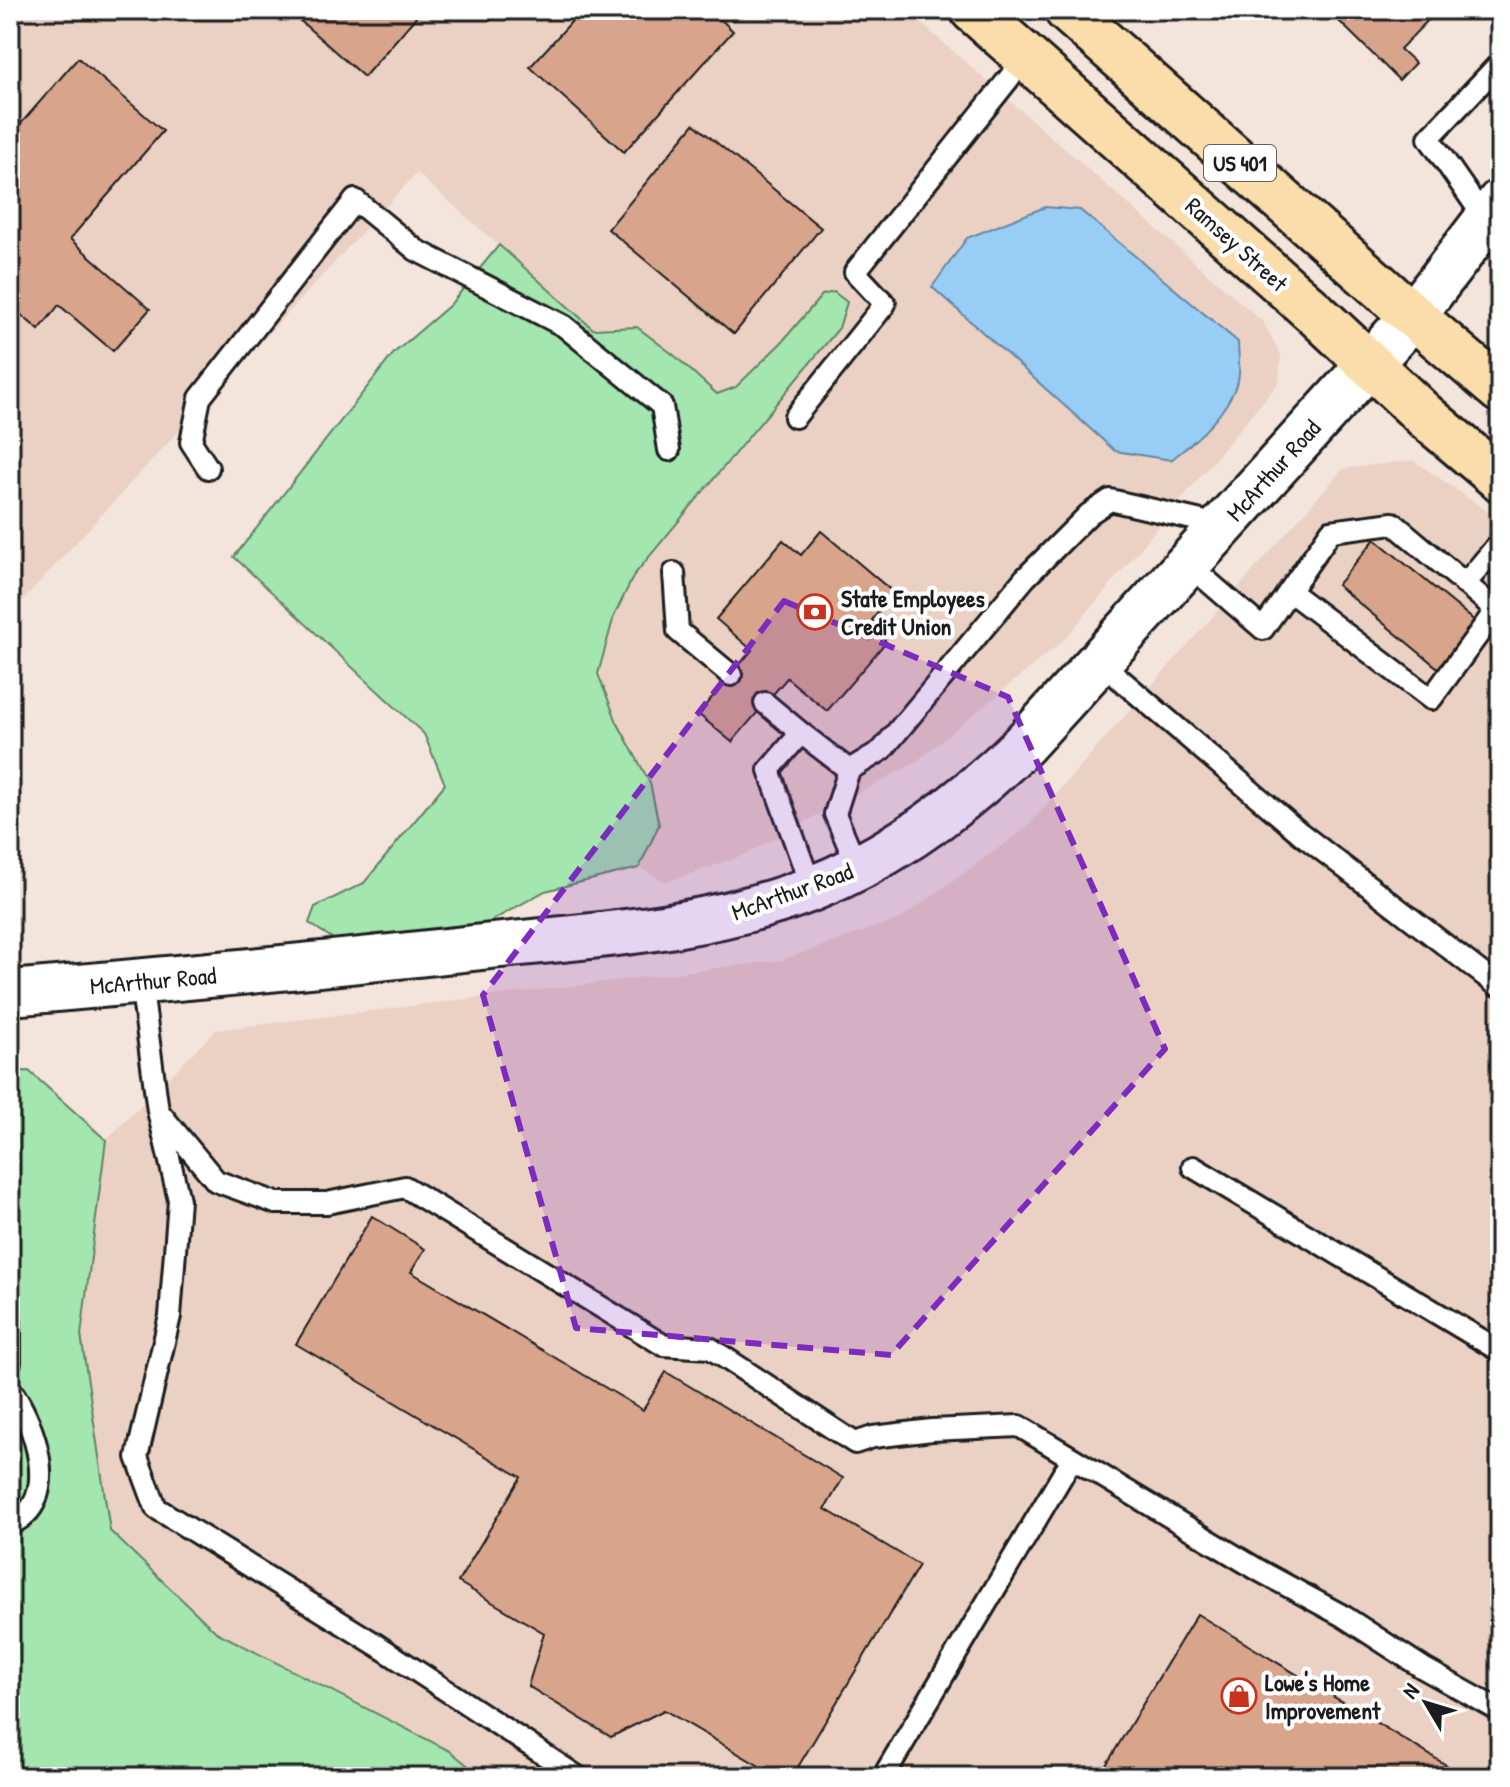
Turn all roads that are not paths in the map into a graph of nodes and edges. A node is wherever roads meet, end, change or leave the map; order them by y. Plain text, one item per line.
1 (973, 10) edge
2 (1067, 10) edge
3 (1026, 57) junction
4 (1500, 63) edge
5 (1493, 211) edge
6 (1413, 316) junction
7 (1370, 364) junction
8 (1500, 390) edge
9 (795, 417) dead end
10 (669, 450) dead end
11 (208, 468) dead end
12 (1500, 479) edge
13 (1223, 526) junction
14 (1500, 542) edge
15 (1188, 564) junction
16 (674, 573) dead end
17 (1465, 584) junction
18 (1289, 591) junction
19 (1498, 612) edge
20 (1100, 662) junction
21 (731, 675) dead end
22 (765, 703) dead end
23 (801, 733) junction
24 (849, 770) junction
25 (858, 868) junction
26 (812, 889) junction
27 (1500, 981) edge
28 (141, 982) junction
29 (10, 993) edge
30 (158, 1111) junction
31 (1193, 1167) dead end
32 (10, 1322) edge
33 (1500, 1351) edge
34 (10, 1362) edge
35 (10, 1389) edge
36 (1072, 1459) junction
37 (10, 1524) edge
38 (1500, 1711) edge
39 (578, 1777) edge
40 (883, 1777) edge

1 - 3 main road, Ramsey Street / US 401
2 - 6 main road, US 401
3 - 7 main road, Ramsey Street / US 401
3 - 9 lane
4 - 5 lane
5 - 6 main road, McArthur Road
6 - 7 main road, McArthur Road
6 - 8 main road, US 401
7 - 12 main road, Ramsey Street / US 401
7 - 13 main road, McArthur Road
10 - 11 lane
13 - 15 main road, McArthur Road
13 - 24 lane
14 - 17 lane
15 - 18 lane
15 - 20 main road, McArthur Road
16 - 21 lane
17 - 18 lane
17 - 19 lane
18 - 19 lane
20 - 25 main road, McArthur Road
20 - 27 lane
22 - 23 lane
23 - 24 lane
23 - 26 lane
24 - 25 lane
25 - 26 main road, McArthur Road
26 - 28 main road, McArthur Road
28 - 29 main road, McArthur Road
28 - 30 lane
30 - 36 lane
30 - 39 lane
31 - 33 lane
32 - 34 lane
35 - 37 lane
36 - 38 lane
36 - 40 lane

